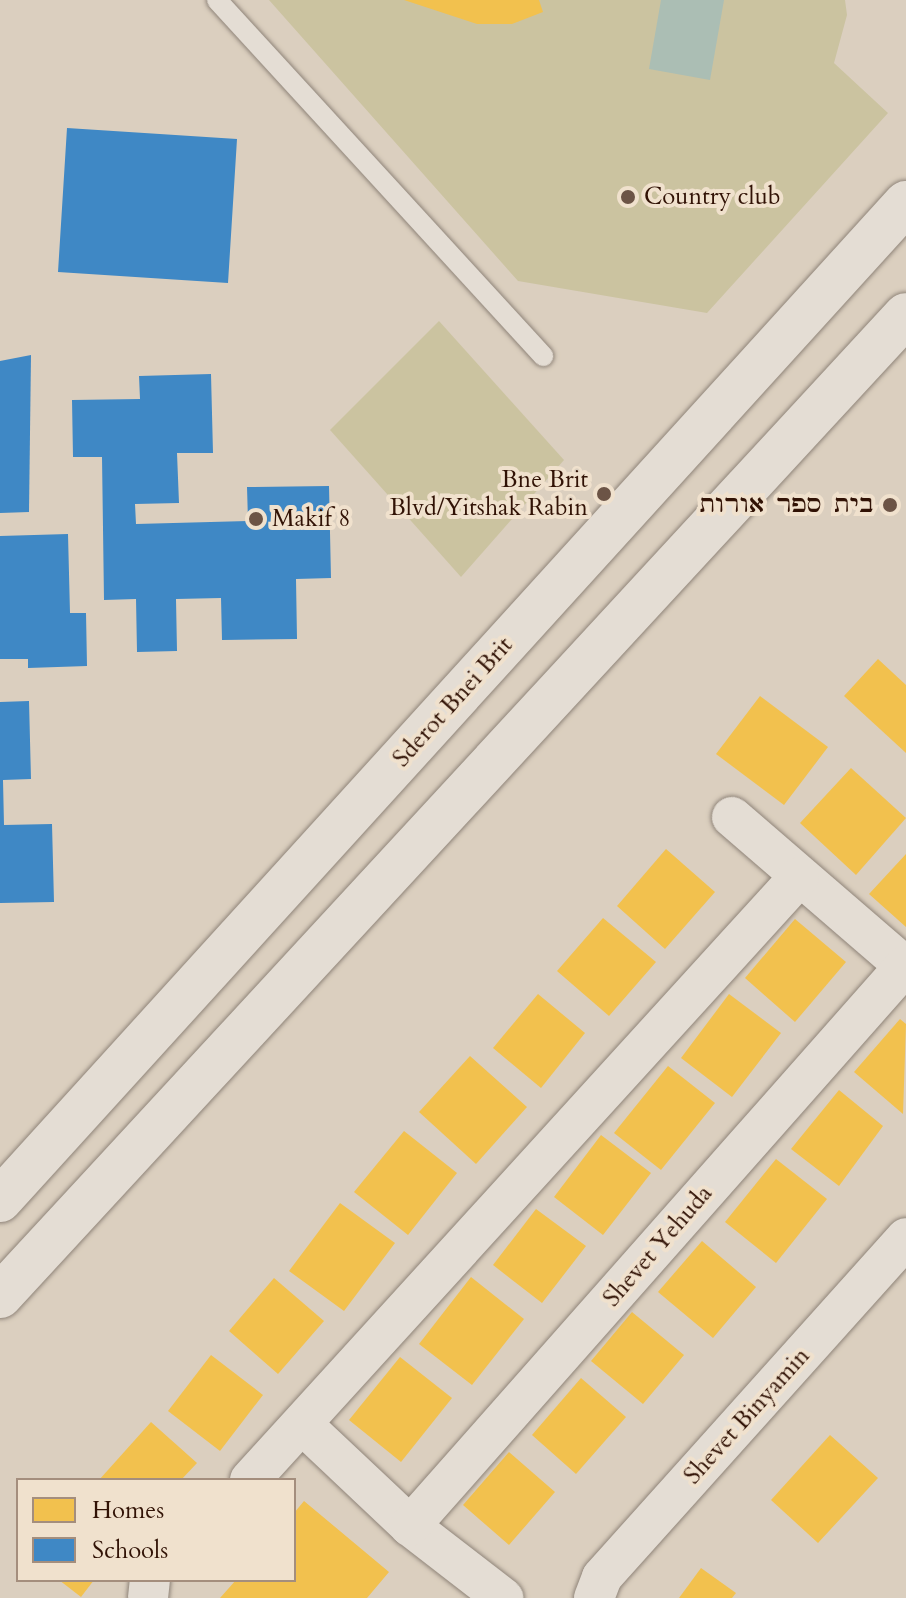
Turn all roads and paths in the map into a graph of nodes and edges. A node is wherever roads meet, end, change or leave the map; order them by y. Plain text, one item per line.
1 (217, 0) edge
2 (906, 203) edge
3 (906, 315) edge
4 (543, 356) dead end
5 (732, 817) dead end
6 (799, 877) junction
7 (906, 966) edge
8 (0, 1200) edge
9 (906, 1238) edge
10 (0, 1296) edge
11 (304, 1426) junction
12 (252, 1478) edge
13 (410, 1526) junction
14 (503, 1598) edge
15 (594, 1598) edge

1 - 4 lane
2 - 8 main road, Sderot Bnei Brit
3 - 10 main road
5 - 6 street, Shevet Yehuda
6 - 7 street, Shevet Yehuda
6 - 11 street
7 - 13 street, Shevet Yehuda
9 - 15 street, Shevet Binyamin
11 - 12 street
11 - 13 street
13 - 14 street

